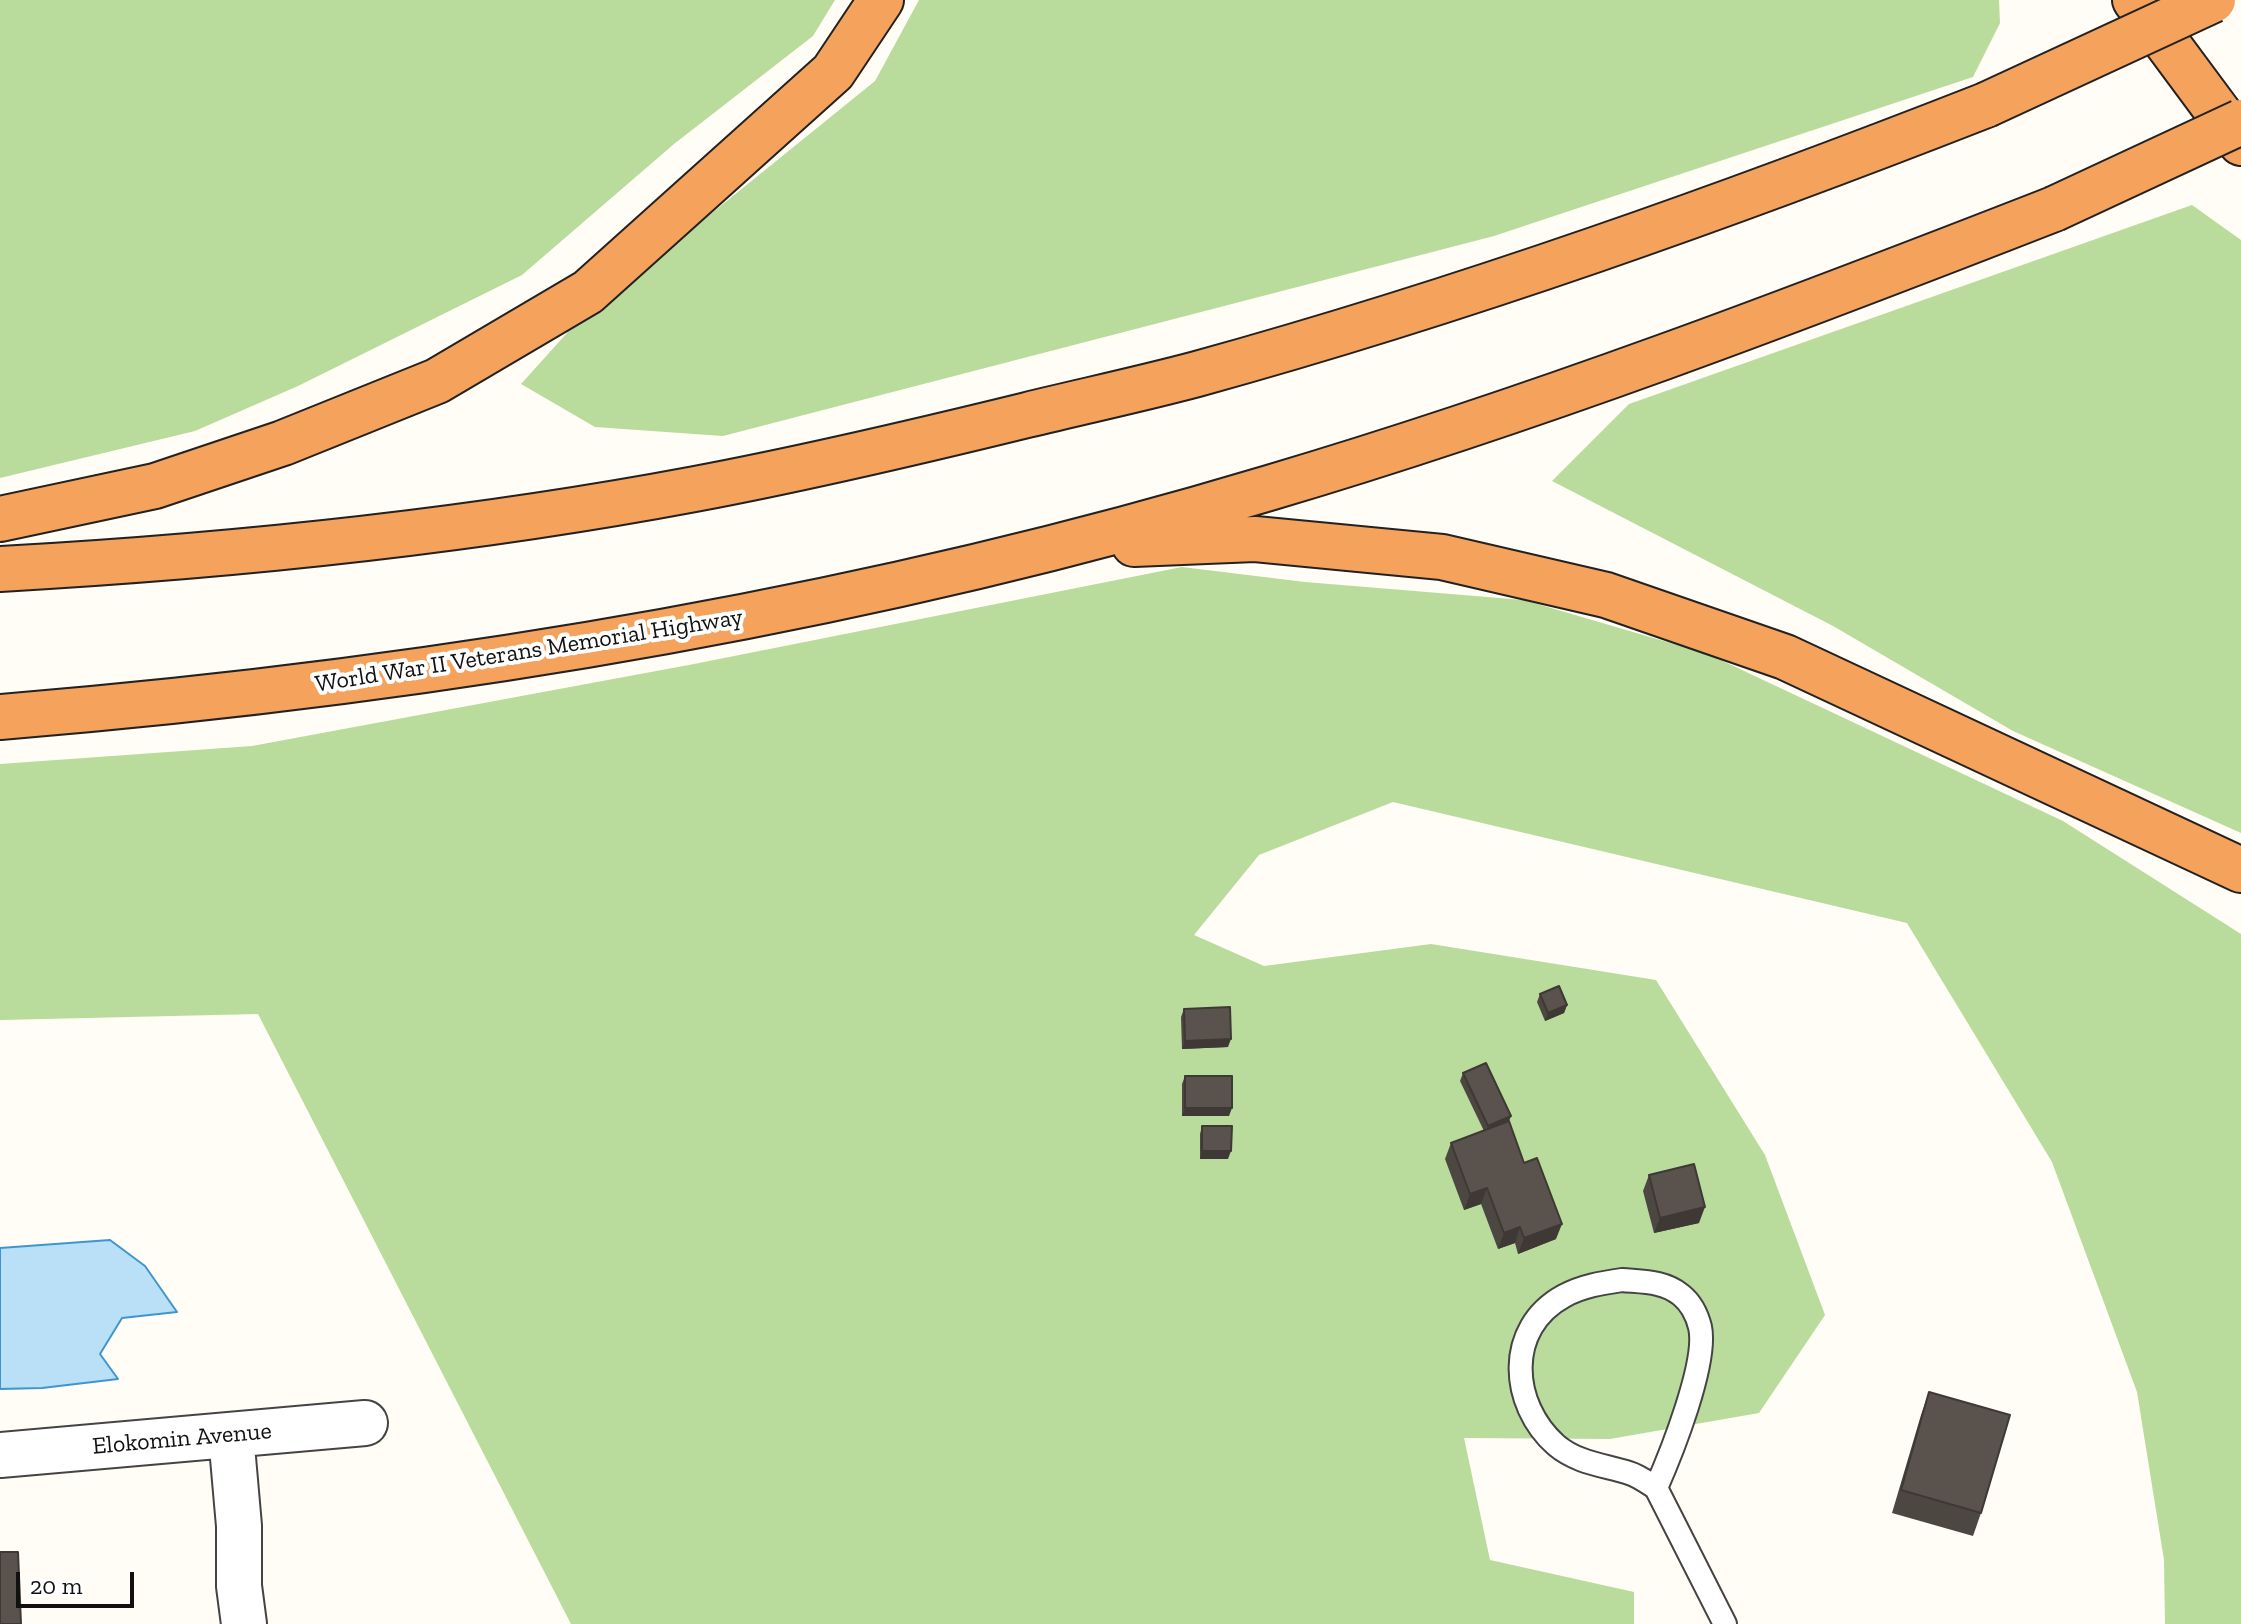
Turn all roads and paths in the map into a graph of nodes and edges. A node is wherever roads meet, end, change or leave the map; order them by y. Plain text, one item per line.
1 (881, 0) edge
2 (2135, 0) edge
3 (2213, 0) edge
4 (2241, 122) edge
5 (2241, 143) edge
6 (0, 519) edge
7 (1051, 548) junction
8 (0, 569) edge
9 (0, 717) edge
10 (2241, 870) edge
11 (365, 1423) dead end
12 (231, 1435) junction
13 (0, 1455) edge
14 (1656, 1488) junction
15 (244, 1624) edge
16 (1725, 1624) edge

1 - 6 highway
2 - 5 highway
3 - 8 highway, bridge
4 - 7 highway, bridge
7 - 9 highway, World War II Veterans Memorial Highway
7 - 10 highway
11 - 12 street, Elokomin Avenue
12 - 13 street, Elokomin Avenue
12 - 15 street
14 - 14 lane
14 - 16 lane

